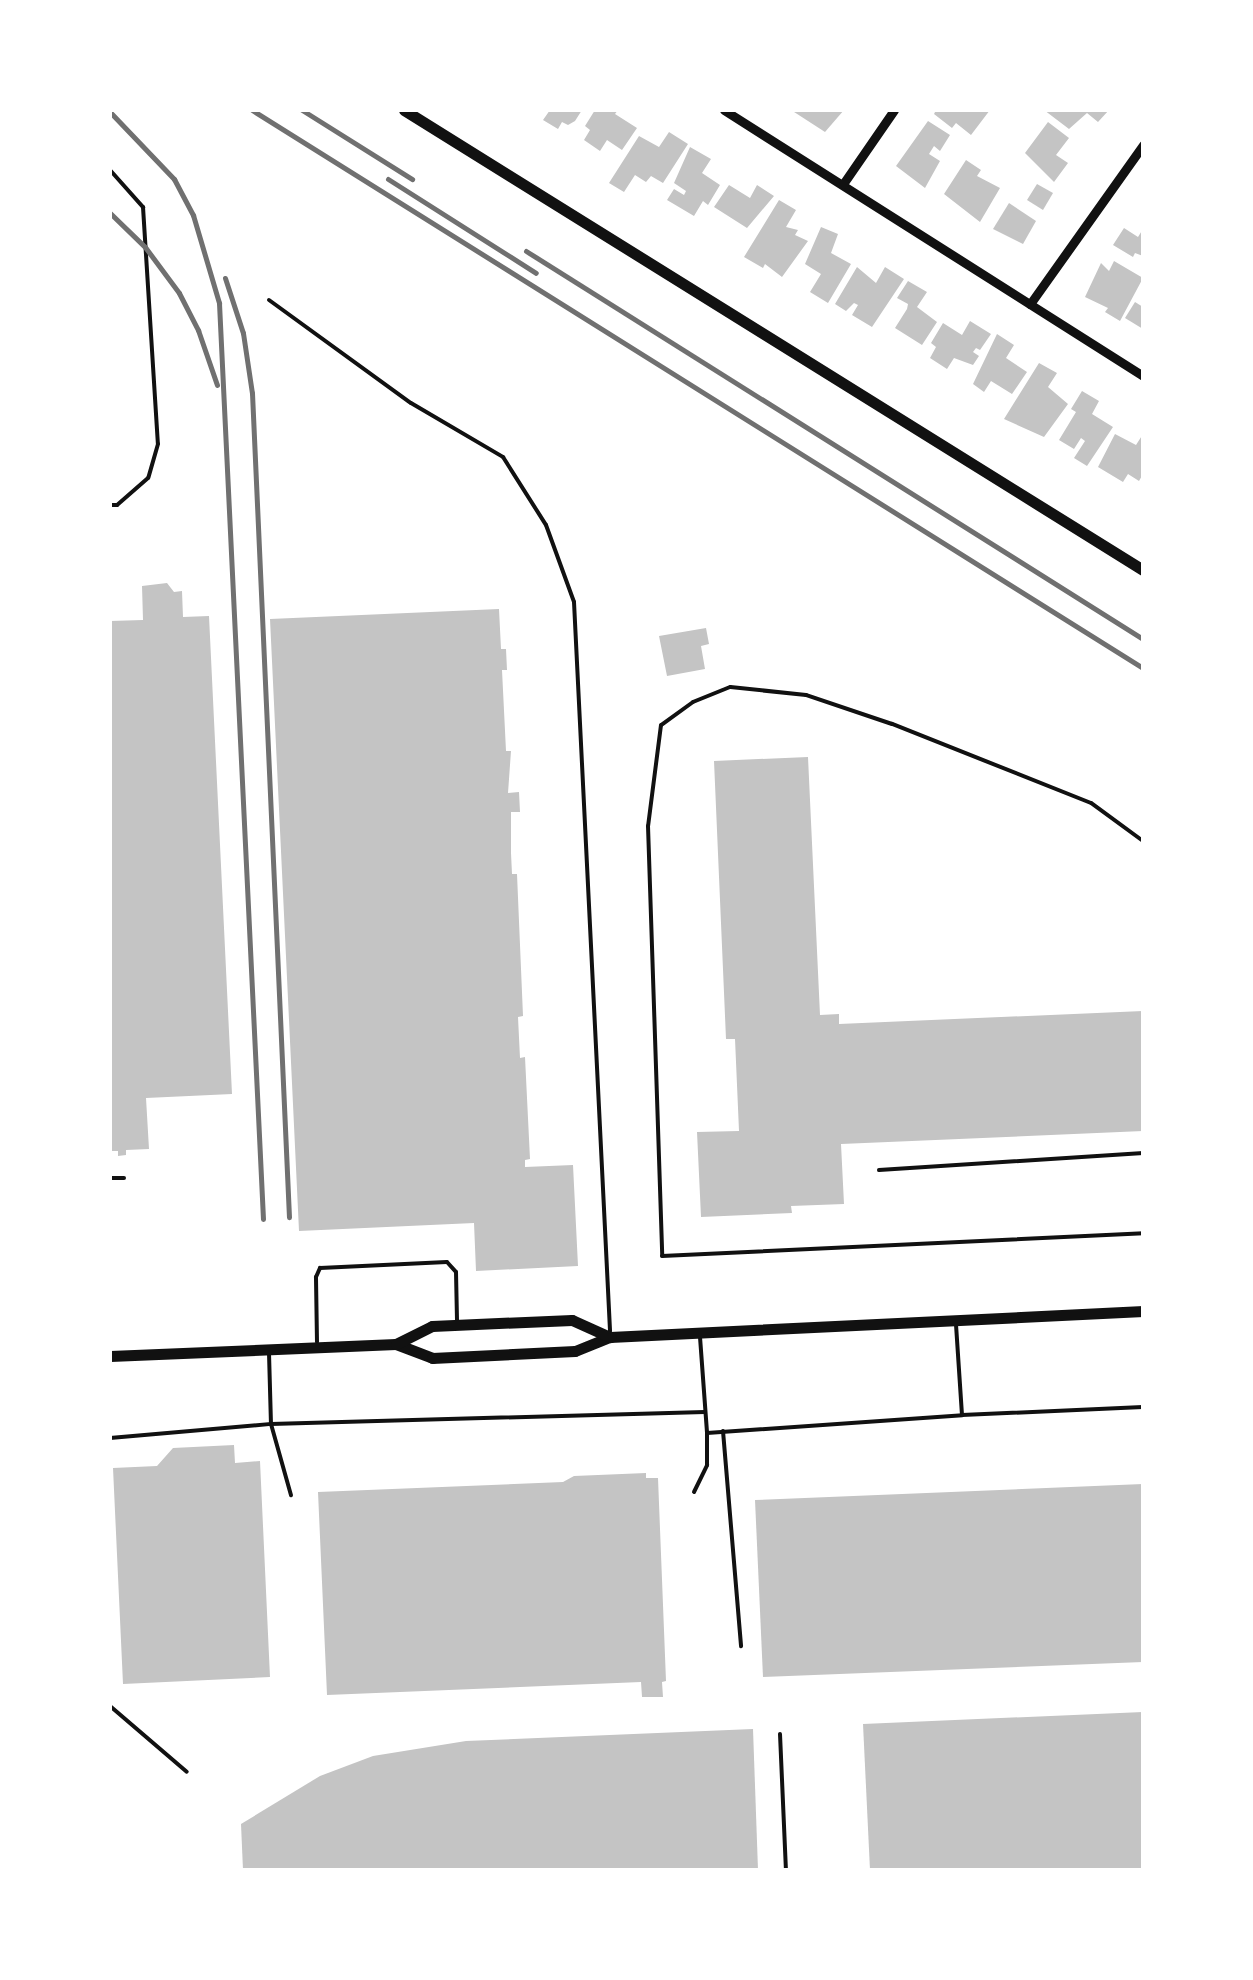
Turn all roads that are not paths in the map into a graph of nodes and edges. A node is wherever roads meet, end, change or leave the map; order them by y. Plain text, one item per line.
1 (404, 110) edge
2 (724, 110) edge
3 (894, 110) edge
4 (1143, 145) edge
5 (110, 170) edge
6 (843, 184) junction
7 (269, 300) dead end
8 (1030, 304) junction
9 (1143, 376) edge
10 (110, 505) edge
11 (1143, 570) edge
12 (1143, 841) edge
13 (1143, 1154) edge
14 (879, 1170) dead end
15 (110, 1178) edge
16 (124, 1178) dead end
17 (1143, 1233) edge
18 (1143, 1311) edge
19 (956, 1320) junction
20 (457, 1325) junction
21 (700, 1332) junction
22 (610, 1337) junction
23 (396, 1344) junction
24 (317, 1347) junction
25 (269, 1350) junction
26 (110, 1356) edge
27 (1143, 1407) edge
28 (706, 1412) junction
29 (962, 1414) junction
30 (271, 1424) junction
31 (724, 1431) junction
32 (707, 1432) junction
33 (110, 1438) edge
34 (694, 1492) dead end
35 (291, 1496) dead end
36 (741, 1646) dead end
37 (110, 1706) edge
38 (780, 1734) dead end
39 (186, 1772) dead end
40 (786, 1870) edge

1 - 11 main road
2 - 6 street
3 - 6 street
4 - 8 street
5 - 10 lane
6 - 8 street
7 - 22 lane
8 - 9 street
12 - 17 lane
13 - 14 lane
15 - 16 lane
18 - 19 main road
19 - 21 main road
19 - 29 lane
20 - 22 main road
20 - 23 main road
20 - 24 lane
21 - 22 main road
21 - 28 lane
22 - 23 main road
23 - 24 main road
24 - 25 main road
25 - 26 main road
25 - 30 lane
27 - 29 lane
28 - 30 lane
28 - 32 lane
29 - 31 lane
30 - 33 lane
30 - 35 lane
31 - 32 lane
31 - 36 lane
32 - 34 lane
37 - 39 lane
38 - 40 lane

